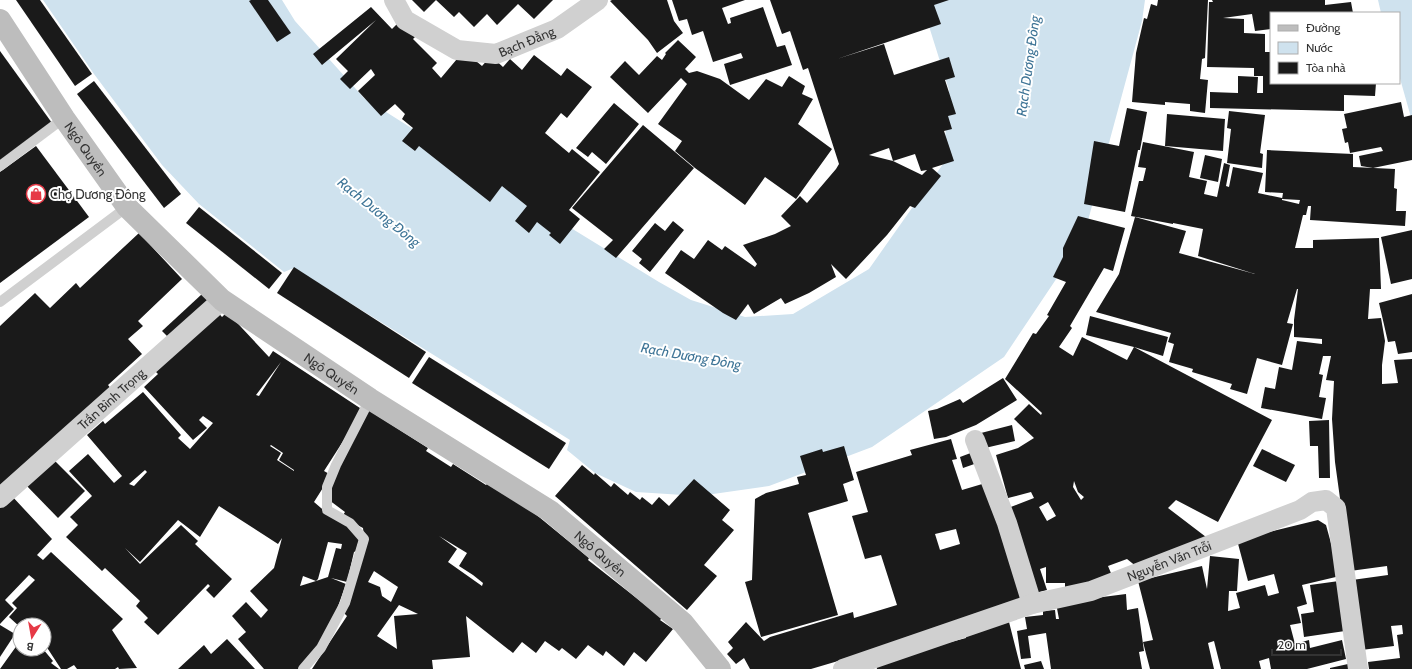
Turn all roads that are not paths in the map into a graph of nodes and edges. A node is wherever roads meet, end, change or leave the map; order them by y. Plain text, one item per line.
1 (394, 0) edge
2 (598, 0) edge
3 (0, 20) edge
4 (64, 118) junction
5 (0, 166) edge
6 (127, 207) junction
7 (222, 300) junction
8 (0, 302) edge
9 (370, 399) junction
10 (975, 440) dead end
11 (0, 498) edge
12 (1032, 604) junction
13 (303, 669) edge
14 (720, 669) edge
15 (843, 669) edge
16 (1358, 669) edge

1 - 2 street, Bạch Đằng
3 - 4 street, Ngô Quyền
4 - 5 lane
4 - 6 street, Ngô Quyền
6 - 7 street, Ngô Quyền
6 - 8 lane
7 - 9 street, Ngô Quyền
7 - 11 street, Trần Bình Trọng
9 - 13 lane
9 - 14 street, Ngô Quyền
10 - 12 street
12 - 15 street, Nguyễn Văn Trỗi
12 - 16 street, Nguyễn Văn Trỗi

